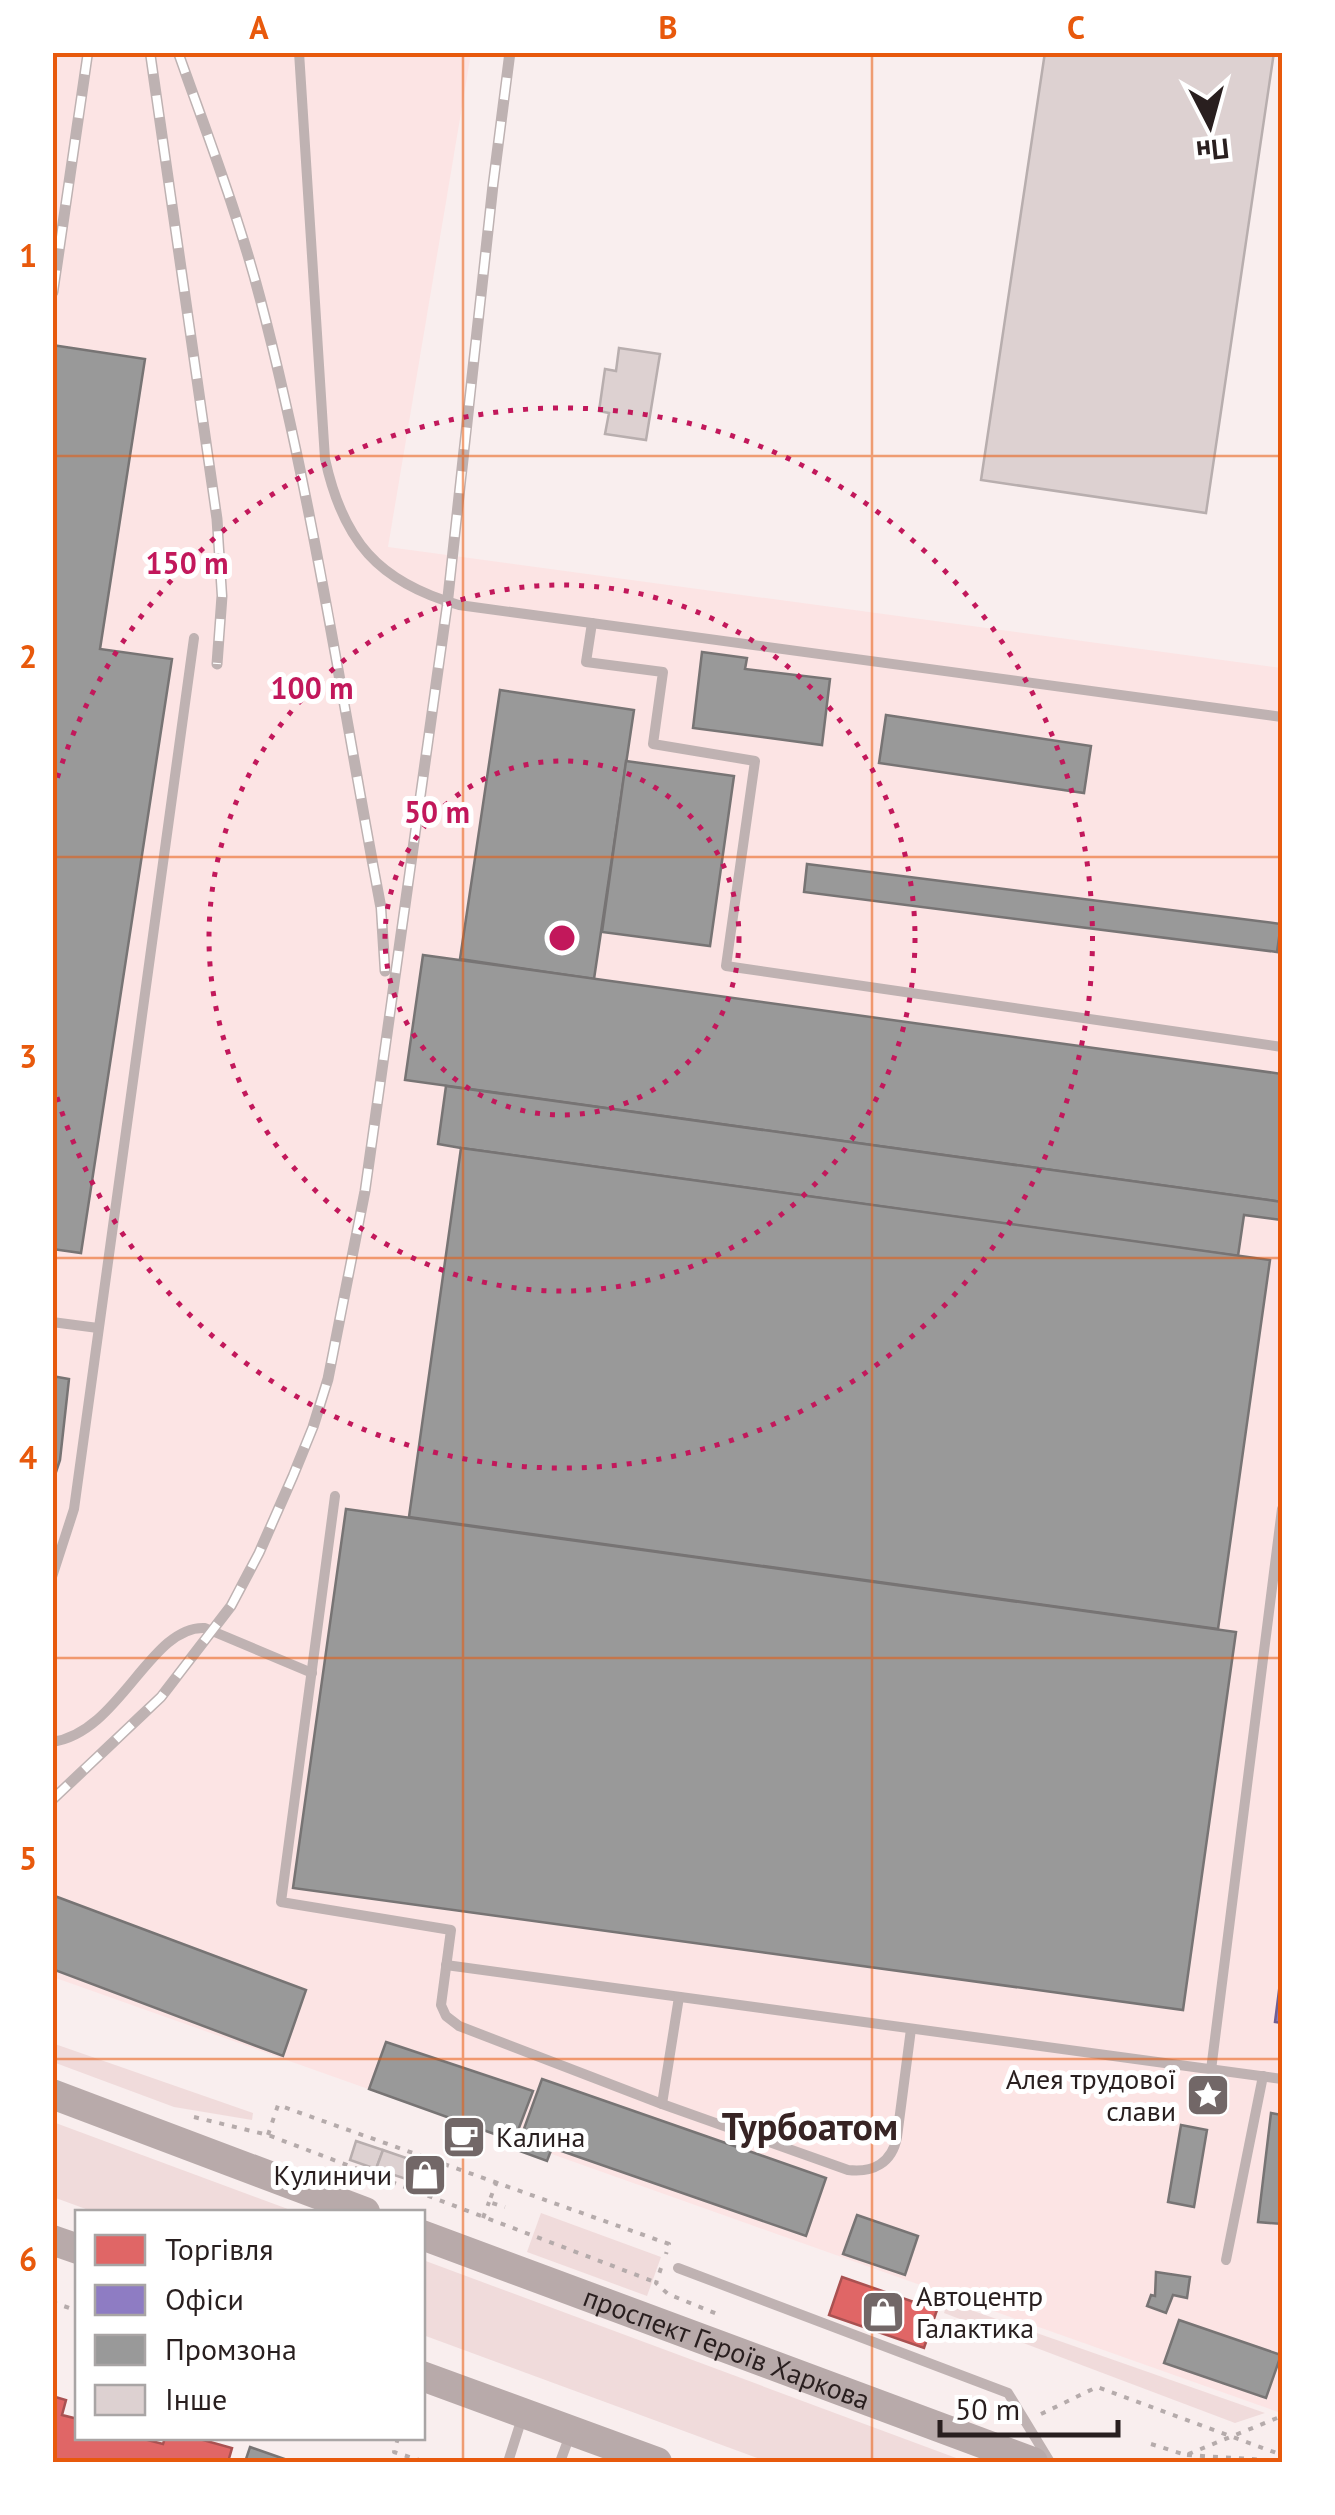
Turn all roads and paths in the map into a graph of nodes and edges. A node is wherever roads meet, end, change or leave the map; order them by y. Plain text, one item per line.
1 (299, 52) edge
2 (592, 622) junction
3 (194, 638) dead end
4 (1282, 717) edge
5 (1282, 1047) edge
6 (52, 1322) edge
7 (98, 1328) junction
8 (335, 1496) dead end
9 (1282, 1509) edge
10 (52, 1577) edge
11 (312, 1672) junction
12 (52, 1742) edge
13 (446, 1966) junction
14 (679, 1998) junction
15 (911, 2029) junction
16 (1211, 2070) junction
17 (1264, 2076) junction
18 (1282, 2078) edge
19 (52, 2094) edge
20 (662, 2104) junction
21 (278, 2105) dead end
22 (191, 2116) dead end
23 (268, 2135) junction
24 (497, 2181) dead end
25 (489, 2202) junction
26 (505, 2207) dead end
27 (360, 2210) edge
28 (482, 2218) junction
29 (425, 2235) edge
30 (1226, 2260) dead end
31 (678, 2268) dead end
32 (656, 2283) dead end
33 (425, 2377) edge
34 (524, 2412) junction
35 (1282, 2416) edge
36 (572, 2429) junction
37 (397, 2440) edge
38 (1020, 2442) edge
39 (1151, 2444) dead end
40 (1186, 2455) junction
41 (1282, 2461) edge
42 (425, 2462) edge
43 (508, 2462) edge
44 (560, 2462) edge
45 (658, 2462) edge
46 (1050, 2462) edge

1 - 2 lane
2 - 4 lane
2 - 5 lane
3 - 7 lane
6 - 7 lane
7 - 10 lane
8 - 11 lane
9 - 16 lane
11 - 12 lane
11 - 13 lane
13 - 14 lane
13 - 20 lane
14 - 15 lane
14 - 20 lane
15 - 16 lane
15 - 20 lane
16 - 17 lane
17 - 18 lane
17 - 30 lane
19 - 27 main road
21 - 23 path
22 - 23 path
23 - 28 path
24 - 25 path
25 - 26 path
25 - 28 path
28 - 32 path
29 - 38 main road, проспект Героїв Харкова
31 - 38 lane
33 - 34 main road
34 - 36 main road
34 - 43 lane
35 - 40 path
36 - 44 lane
36 - 45 main road
37 - 42 path
38 - 46 lane
39 - 40 path
40 - 41 path

